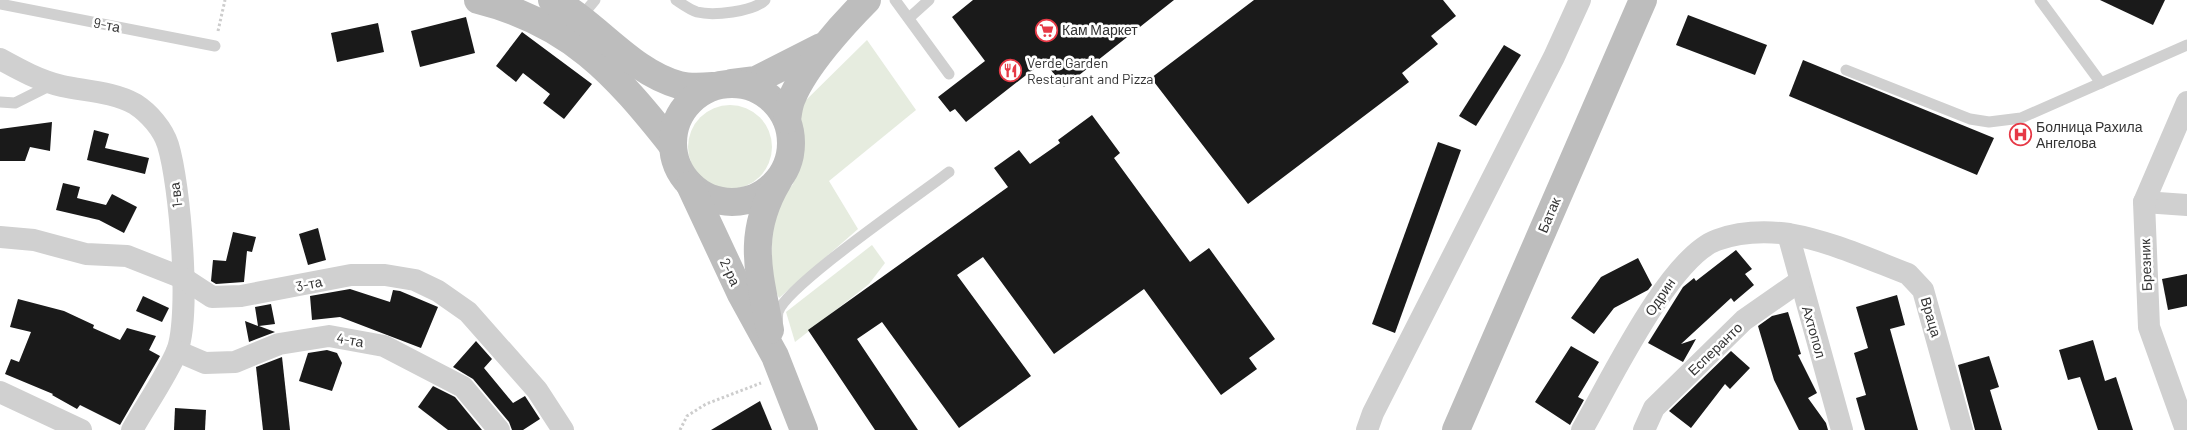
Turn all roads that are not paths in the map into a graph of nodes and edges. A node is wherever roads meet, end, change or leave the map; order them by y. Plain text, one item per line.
1 (478, 0) edge
2 (552, 0) edge
3 (676, 0) edge
4 (765, 0) edge
5 (895, 0) edge
6 (928, 0) edge
7 (1580, 0) edge
8 (1643, 0) edge
9 (2040, 0) edge
10 (862, 2) edge
11 (0, 4) edge
12 (587, 10) edge
13 (909, 18) junction
14 (829, 43) junction
15 (2187, 45) edge
16 (215, 46) road end
17 (0, 59) edge
18 (1846, 70) dead end
19 (949, 74) dead end
20 (54, 83) junction
21 (2101, 83) junction
22 (722, 85) junction
23 (0, 102) edge
24 (2187, 102) edge
25 (787, 120) junction
26 (672, 145) junction
27 (949, 172) dead end
28 (778, 180) junction
29 (690, 185) junction
30 (2144, 202) junction
31 (2187, 205) edge
32 (1788, 234) junction
33 (0, 237) edge
34 (183, 278) junction
35 (1800, 281) junction
36 (177, 351) junction
37 (780, 366) junction
38 (0, 392) edge
39 (81, 430) edge
40 (132, 430) edge
41 (499, 430) edge
42 (563, 430) edge
43 (804, 430) edge
44 (1367, 430) edge
45 (1456, 430) edge
46 (1582, 430) edge
47 (1644, 430) edge
48 (1842, 430) edge
49 (1962, 430) edge
50 (2186, 430) edge

1 - 26 main road
2 - 12 main road
3 - 4 lane
5 - 13 lane
6 - 13 lane
7 - 44 street
8 - 45 main road, Батак
9 - 21 lane
10 - 14 main road
11 - 16 lane, 9-та
12 - 22 main road
13 - 19 lane
14 - 22 main road
14 - 25 main road
15 - 21 lane
17 - 20 street, 1-ва
18 - 21 lane
20 - 23 lane
20 - 34 street, 1-ва
22 - 25 main road
22 - 26 main road
24 - 30 street, Брезник
25 - 28 main road
26 - 29 main road
27 - 37 lane
28 - 29 main road
28 - 37 main road, 2-ра
29 - 37 main road, 2-ра
30 - 31 street
30 - 50 street, Брезник
32 - 35 street, Ахтопол
32 - 46 street, Одрин
32 - 49 street, Враца
33 - 34 street, 3-та
34 - 36 street, 1-ва
34 - 42 street, 3-та
35 - 47 street, Есперанто
35 - 48 street, Ахтопол
36 - 40 street, 1-ва
36 - 41 street, 4-та
37 - 43 main road, 2-ра
38 - 39 street

